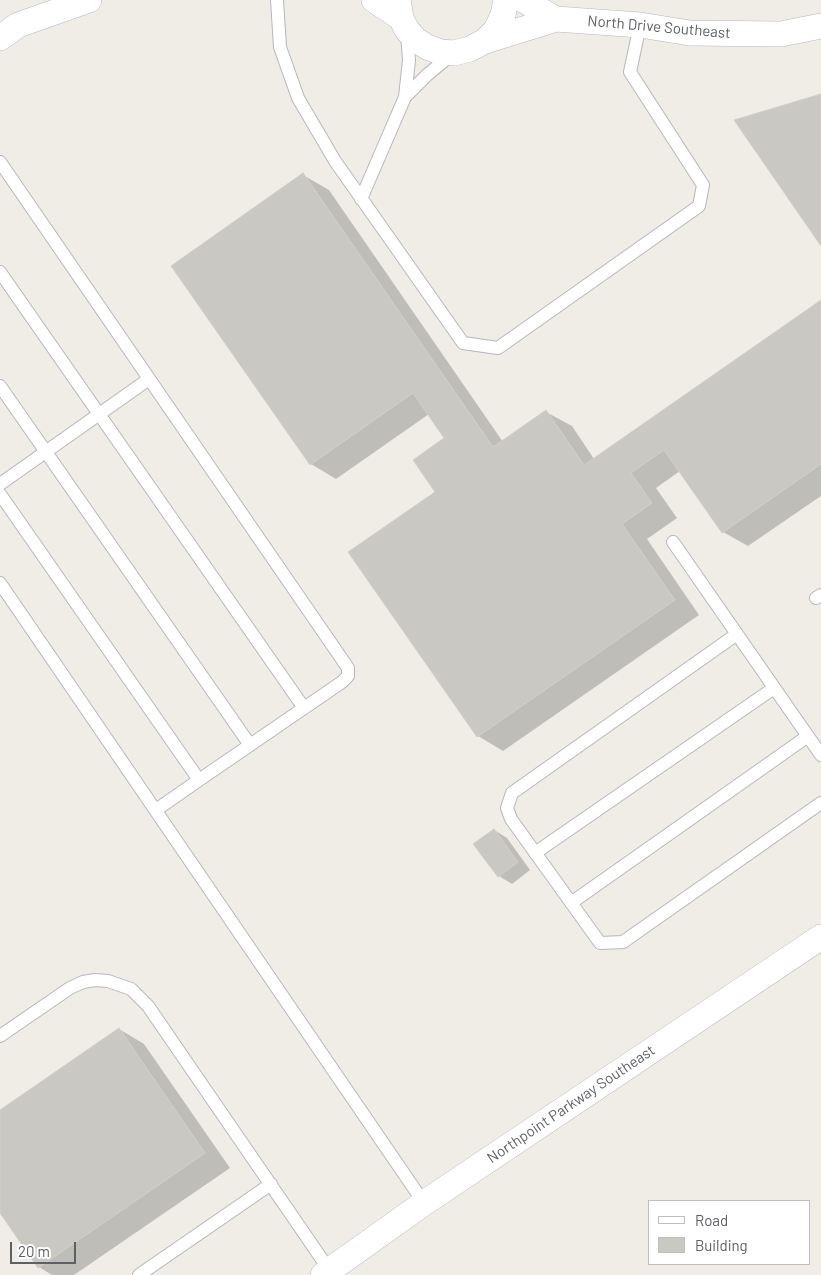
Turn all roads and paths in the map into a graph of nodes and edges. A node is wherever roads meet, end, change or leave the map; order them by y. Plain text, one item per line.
1 (90, 0) edge
2 (277, 0) edge
3 (374, 0) edge
4 (506, 0) edge
5 (523, 0) edge
6 (402, 16) edge
7 (556, 19) junction
8 (640, 25) junction
9 (821, 26) edge
10 (0, 38) edge
11 (485, 41) junction
12 (454, 53) junction
13 (405, 97) junction
14 (0, 162) edge
15 (362, 199) junction
16 (0, 272) edge
17 (150, 380) junction
18 (0, 386) edge
19 (100, 414) junction
20 (46, 452) junction
21 (0, 484) edge
22 (0, 494) edge
23 (673, 542) dead end
24 (0, 583) edge
25 (737, 634) junction
26 (774, 688) junction
27 (304, 708) junction
28 (808, 736) junction
29 (250, 745) junction
30 (821, 755) edge
31 (199, 780) junction
32 (821, 802) edge
33 (156, 810) junction
34 (535, 853) junction
35 (571, 903) junction
36 (821, 937) edge
37 (0, 1036) edge
38 (271, 1184) junction
39 (424, 1203) junction
40 (329, 1273) edge
41 (139, 1275) edge

1 - 10 street
2 - 15 lane
3 - 6 street
4 - 11 street
5 - 7 street, North Drive Southeast
6 - 12 street
6 - 13 lane
7 - 8 street, North Drive Southeast
7 - 11 street, North Drive Southeast
8 - 9 street, North Drive Southeast
8 - 15 lane
11 - 12 street, North Drive Southeast
12 - 13 lane
13 - 15 lane
14 - 17 lane
16 - 19 lane
17 - 19 lane
17 - 27 lane
18 - 20 lane
19 - 20 lane
19 - 27 lane
20 - 21 lane
20 - 29 lane
22 - 31 lane
23 - 25 lane
24 - 33 lane
25 - 26 lane
25 - 34 lane
26 - 28 lane
26 - 34 lane
27 - 29 lane
28 - 30 lane
28 - 35 lane
29 - 31 lane
31 - 33 lane
32 - 35 lane
33 - 39 lane
34 - 35 lane
36 - 39 street, Northpoint Parkway Southeast
37 - 38 lane
38 - 40 lane
38 - 41 lane
39 - 40 street, Northpoint Parkway Southeast

